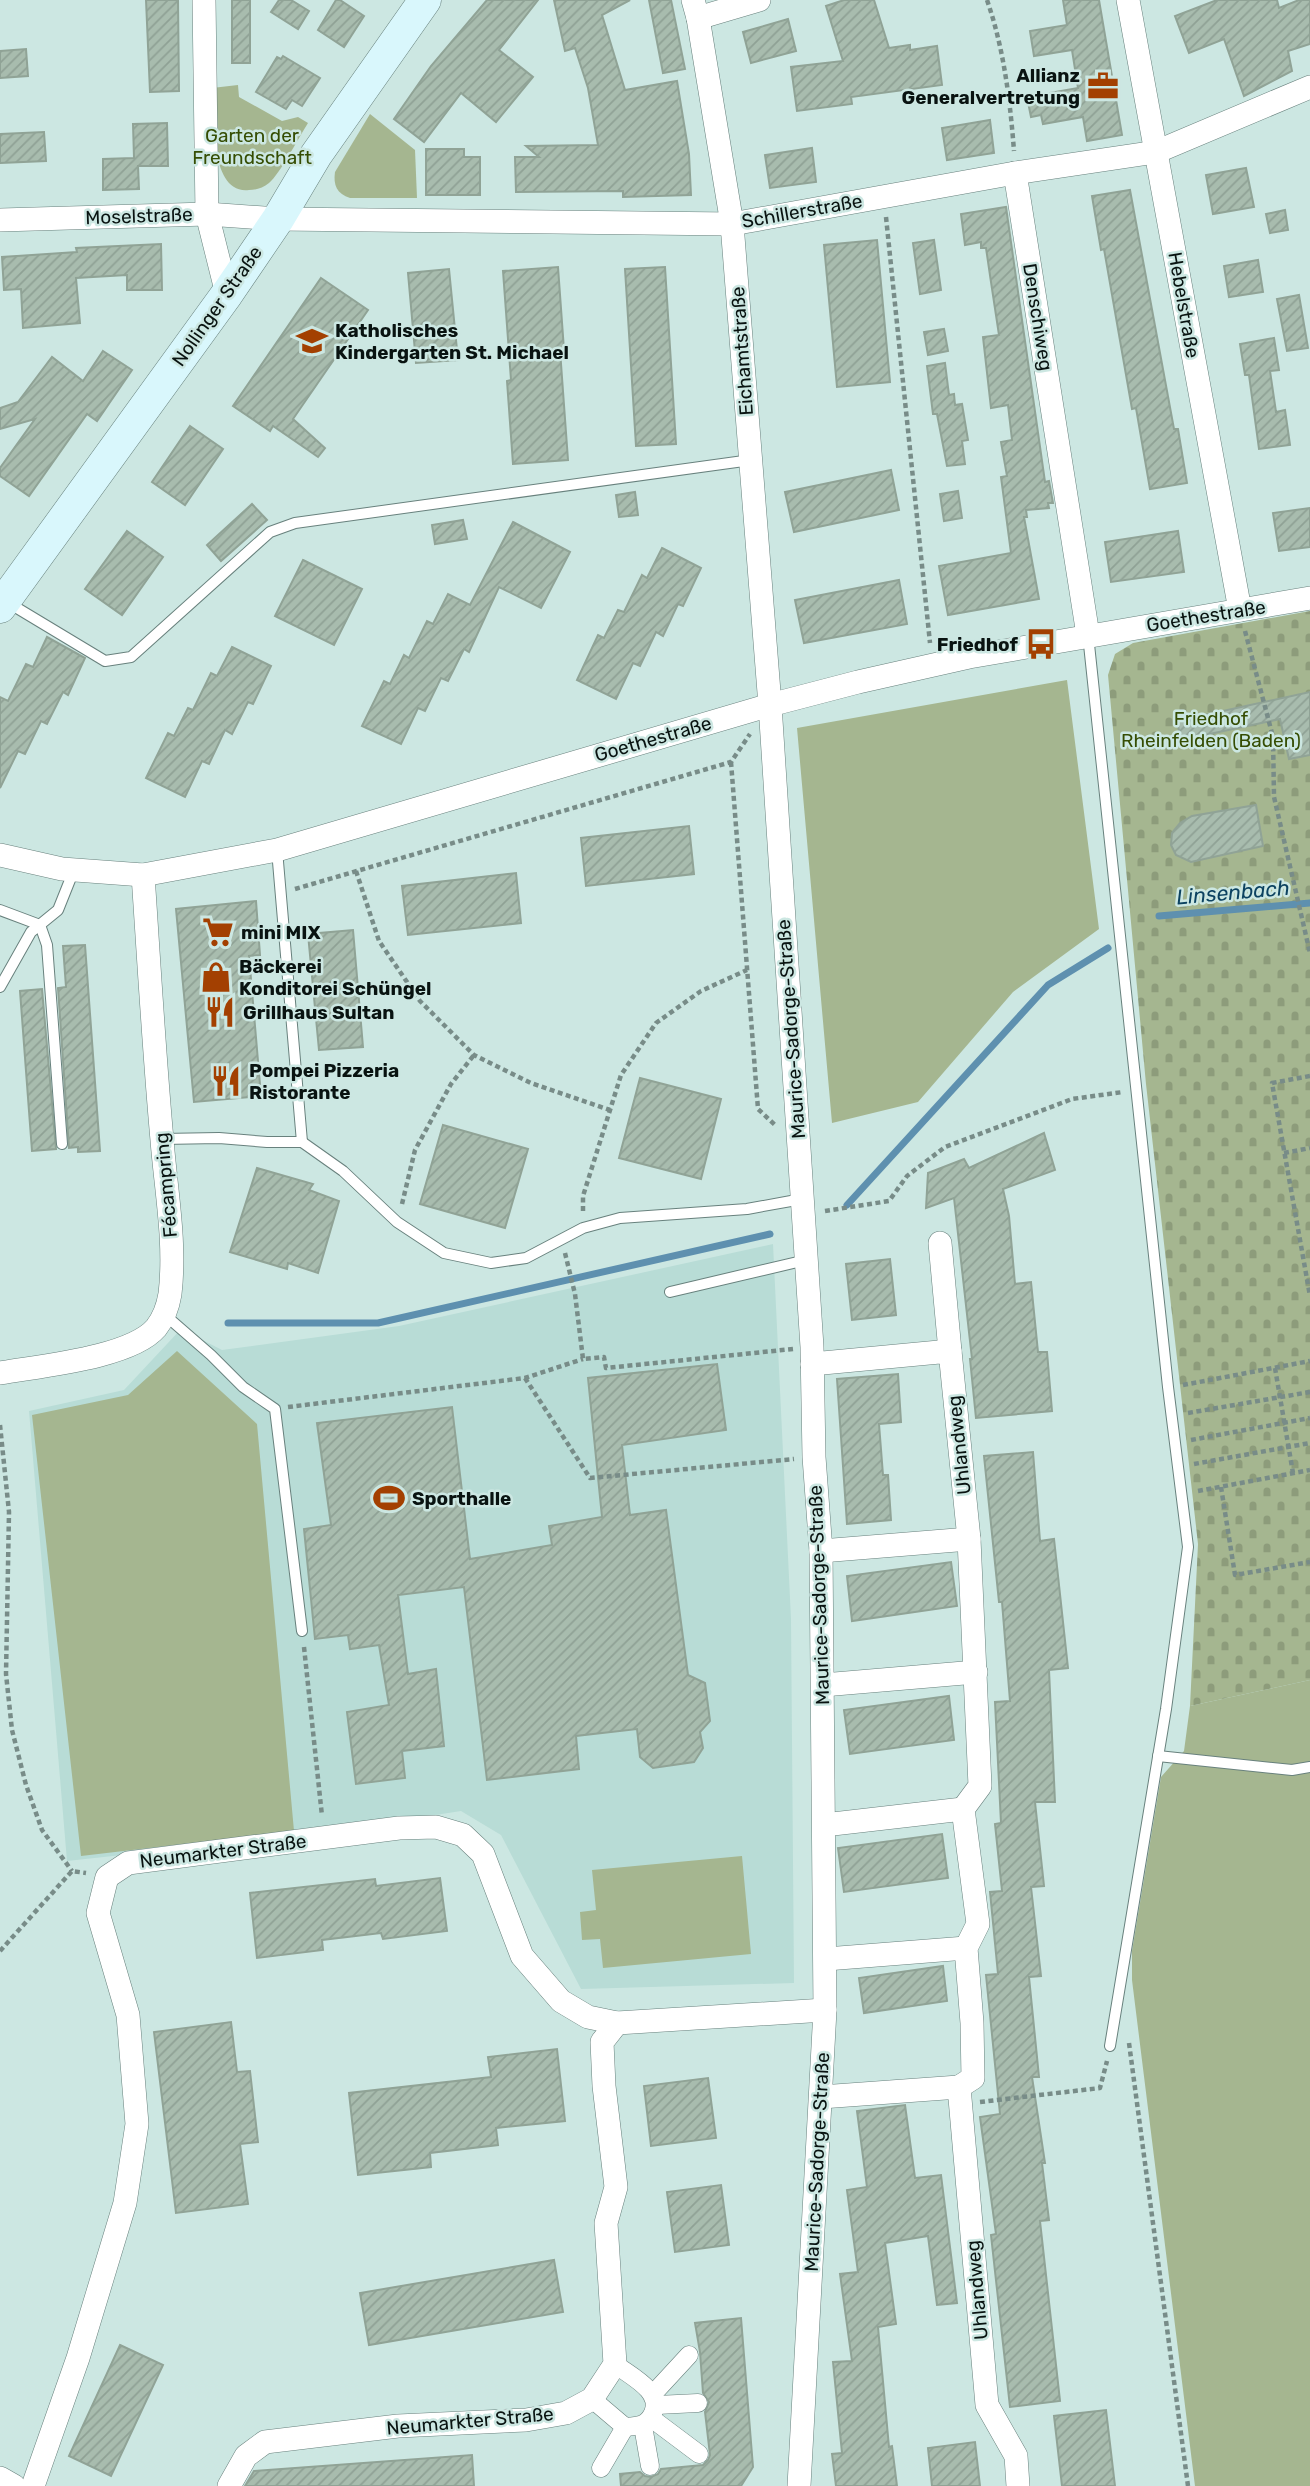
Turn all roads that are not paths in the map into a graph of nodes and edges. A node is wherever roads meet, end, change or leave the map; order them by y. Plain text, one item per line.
1 (204, 0) edge
2 (425, 0) edge
3 (759, 0) edge
4 (1128, 0) edge
5 (696, 9) edge
6 (1310, 88) edge
7 (1156, 152) junction
8 (1015, 173) junction
9 (206, 214) junction
10 (278, 219) junction
11 (0, 220) edge
12 (732, 224) junction
13 (227, 294) junction
14 (751, 460) junction
15 (1310, 598) edge
16 (2, 604) edge
17 (1240, 610) junction
18 (1088, 635) junction
19 (770, 705) junction
20 (277, 850) junction
21 (0, 855) edge
22 (74, 870) junction
23 (143, 875) junction
24 (0, 910) edge
25 (40, 925) junction
26 (0, 987) edge
27 (162, 1139) junction
28 (302, 1142) junction
29 (62, 1144) dead end
30 (803, 1207) junction
31 (940, 1243) dead end
32 (806, 1260) junction
33 (670, 1292) dead end
34 (165, 1315) junction
35 (950, 1351) junction
36 (812, 1356) junction
37 (0, 1373) edge
38 (969, 1539) junction
39 (821, 1551) junction
40 (302, 1631) road end
41 (976, 1672) junction
42 (823, 1685) junction
43 (1158, 1756) junction
44 (1310, 1767) edge
45 (963, 1809) junction
46 (824, 1825) junction
47 (966, 1948) junction
48 (826, 1959) junction
49 (825, 2010) junction
50 (617, 2022) junction
51 (1110, 2046) road end
52 (960, 2096) junction
53 (821, 2097) junction
54 (689, 2355) dead end
55 (615, 2364) junction
56 (592, 2399) junction
57 (698, 2403) dead end
58 (646, 2414) junction
59 (699, 2454) dead end
60 (650, 2466) dead end
61 (601, 2468) dead end
62 (0, 2479) edge
63 (14, 2486) edge
64 (33, 2486) edge
65 (229, 2486) edge
66 (799, 2486) edge
67 (1018, 2486) edge

1 - 9 street
2 - 10 main road, Nollinger Straße
3 - 5 street
4 - 7 street, Hebelstraße
5 - 12 street, Eichamtstraße
6 - 7 street, Schillerstraße
7 - 8 street, Schillerstraße
7 - 17 street, Hebelstraße
8 - 12 street, Schillerstraße
8 - 18 street, Denschiweg
9 - 10 street, Moselstraße
9 - 11 street, Moselstraße
9 - 13 street
10 - 12 street, Schillerstraße
10 - 13 main road, Nollinger Straße
12 - 14 street, Eichamtstraße
13 - 16 main road, Nollinger Straße
14 - 16 lane
14 - 19 street, Eichamtstraße
15 - 17 street, Goethestraße
17 - 18 street, Goethestraße
18 - 19 street, Goethestraße
18 - 43 lane
19 - 20 street, Goethestraße
19 - 30 street, Maurice-Sadorge-Straße
20 - 23 street, Goethestraße
20 - 28 lane
21 - 22 street, Goethestraße
22 - 23 street, Goethestraße
22 - 25 lane
23 - 27 street, Fécampring
24 - 25 lane
25 - 26 lane
25 - 29 lane
27 - 28 lane
27 - 34 street, Fécampring
28 - 30 lane
30 - 32 street, Maurice-Sadorge-Straße
31 - 35 street, Uhlandweg
32 - 33 lane
32 - 36 street, Maurice-Sadorge-Straße
34 - 37 street
34 - 40 lane
35 - 36 street
35 - 38 street, Uhlandweg
36 - 39 street, Maurice-Sadorge-Straße
38 - 39 street
38 - 41 street, Uhlandweg
39 - 42 street, Maurice-Sadorge-Straße
41 - 42 street
41 - 45 street, Uhlandweg
42 - 46 street, Maurice-Sadorge-Straße
43 - 44 lane
43 - 51 lane
45 - 46 street
45 - 47 street
46 - 48 street, Maurice-Sadorge-Straße
47 - 48 street
47 - 52 street
48 - 49 street, Maurice-Sadorge-Straße
49 - 50 street, Neumarkter Straße
49 - 53 street, Maurice-Sadorge-Straße
50 - 55 street
50 - 64 street, Neumarkter Straße
52 - 53 street
52 - 67 street, Uhlandweg
53 - 66 street, Maurice-Sadorge-Straße
54 - 58 street
55 - 56 street
55 - 58 street
56 - 58 street
56 - 65 street, Neumarkter Straße
57 - 58 street
58 - 59 street
58 - 60 street
58 - 61 street
62 - 63 street

